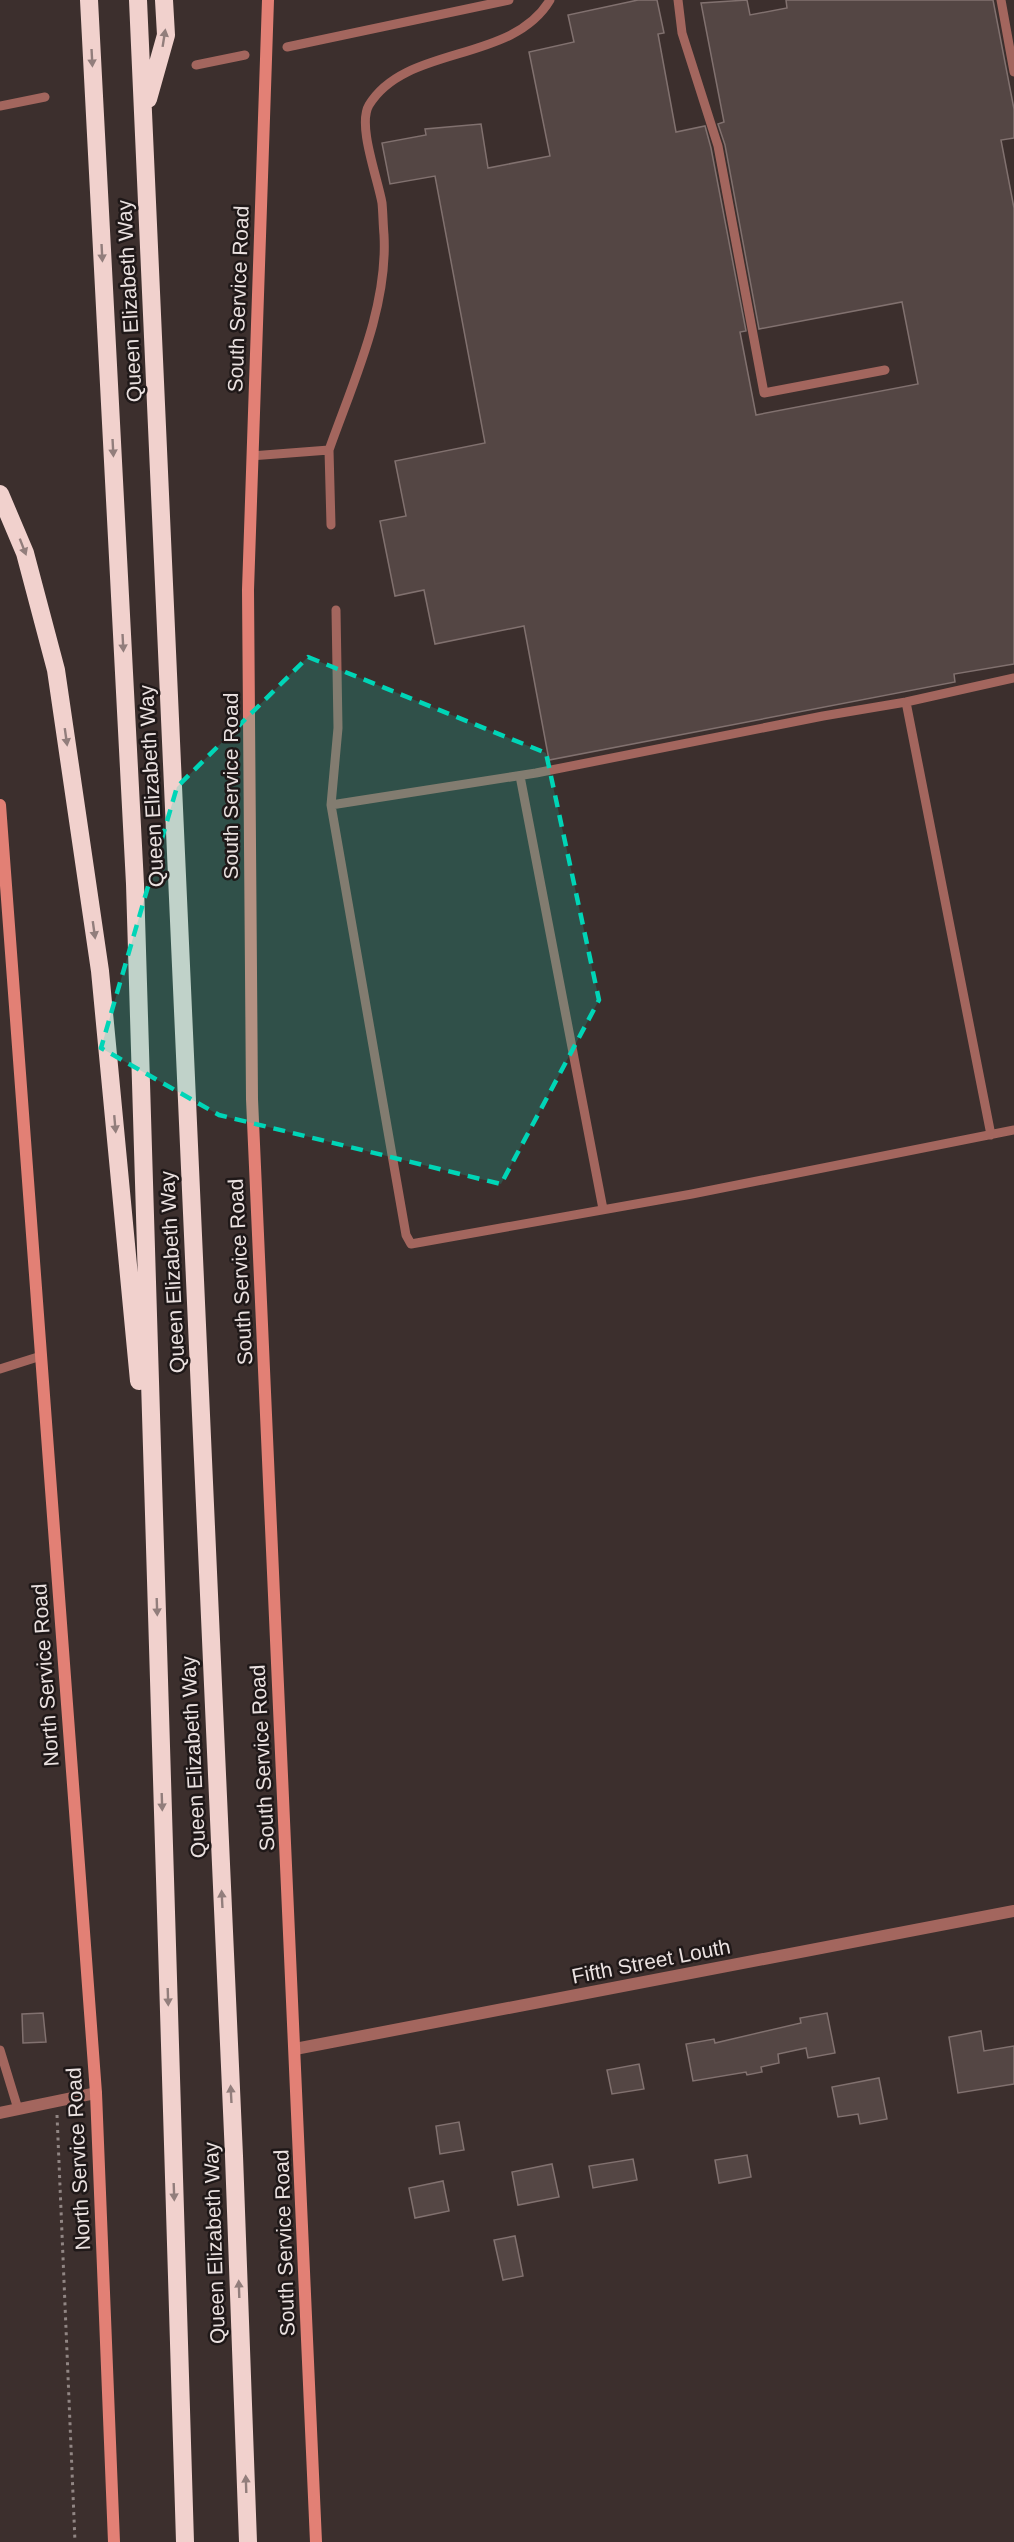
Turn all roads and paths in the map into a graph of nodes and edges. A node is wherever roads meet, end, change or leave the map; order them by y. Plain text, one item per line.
1 (89, 0) edge
2 (138, 0) edge
3 (164, 0) edge
4 (268, 0) edge
5 (509, 0) edge
6 (550, 0) edge
7 (678, 0) edge
8 (1001, 0) edge
9 (1011, 44) edge
10 (287, 47) dead end
11 (245, 55) dead end
12 (196, 65) dead end
13 (1014, 72) edge
14 (45, 97) dead end
15 (0, 106) edge
16 (143, 115) junction
17 (885, 370) dead end
18 (329, 450) junction
19 (252, 456) junction
20 (0, 494) edge
21 (331, 525) dead end
22 (336, 610) dead end
23 (1014, 678) edge
24 (906, 702) junction
25 (520, 776) junction
26 (331, 805) junction
27 (0, 806) edge
28 (1014, 1130) edge
29 (991, 1135) junction
30 (603, 1209) junction
31 (41, 1356) junction
32 (0, 1369) edge
33 (155, 1549) junction
34 (1014, 1911) edge
35 (295, 2049) junction
36 (0, 2050) edge
37 (96, 2093) junction
38 (56, 2101) junction
39 (18, 2109) junction
40 (0, 2113) edge
41 (75, 2542) edge
42 (114, 2542) edge
43 (183, 2542) edge
44 (248, 2542) edge
45 (316, 2542) edge

1 -> 33 highway, Queen Elizabeth Way
2 - 16 highway, Queen Elizabeth Way
16 -> 3 highway
4 - 19 street, South Service Road
5 - 10 lane
6 - 18 lane
7 - 17 lane
8 - 9 lane
9 - 13 lane
11 - 12 lane
14 - 15 lane
44 -> 16 highway, Queen Elizabeth Way
18 - 19 lane
18 - 21 lane
19 - 35 street, South Service Road
20 -> 33 highway
22 - 26 lane
23 - 24 lane
24 - 25 lane
24 - 29 lane
25 - 26 lane
25 - 30 lane
26 - 30 lane
27 - 31 street, North Service Road
28 - 29 lane
29 - 30 lane
31 - 32 lane
31 - 37 street, North Service Road
33 -> 43 highway, Queen Elizabeth Way
34 - 35 street, Fifth Street Louth
35 - 45 street, South Service Road
36 - 39 lane
37 - 38 street
37 - 42 street, North Service Road
38 - 39 street
38 - 41 path
39 - 40 street

